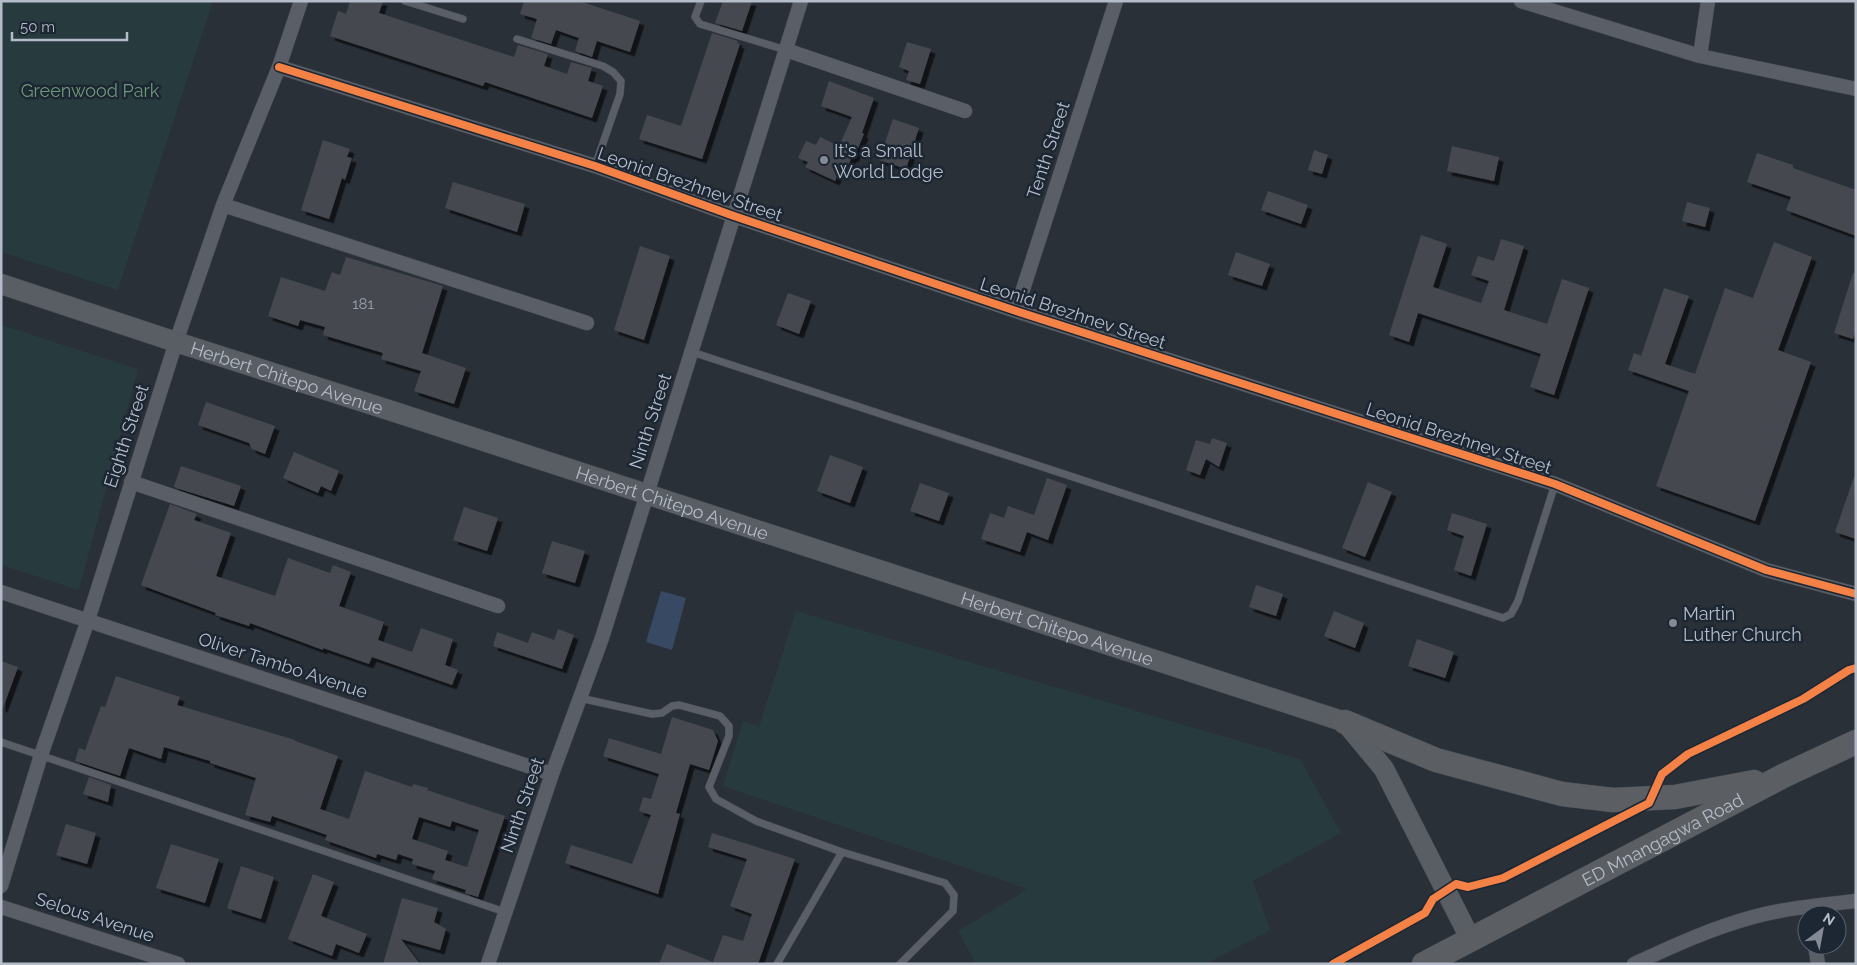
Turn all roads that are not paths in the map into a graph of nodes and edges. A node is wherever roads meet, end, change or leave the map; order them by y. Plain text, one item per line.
1 (301, 1) edge
2 (405, 1) edge
3 (701, 1) edge
4 (801, 1) edge
5 (1116, 1) edge
6 (1521, 1) edge
7 (1708, 1) edge
8 (463, 19) dead end
9 (517, 39) dead end
10 (786, 50) junction
11 (1700, 56) junction
12 (279, 67) junction
13 (1856, 89) edge
14 (965, 111) dead end
15 (595, 166) junction
16 (223, 205) junction
17 (734, 216) junction
18 (1, 284) edge
19 (1016, 311) junction
20 (587, 323) dead end
21 (176, 342) junction
22 (692, 352) junction
23 (131, 482) junction
24 (1555, 484) junction
25 (646, 495) junction
26 (1, 592) edge
27 (1856, 594) edge
28 (498, 606) dead end
29 (88, 620) junction
30 (580, 698) junction
31 (1345, 722) junction
32 (1, 742) edge
33 (1856, 742) edge
34 (41, 755) junction
35 (552, 774) junction
36 (1785, 775) junction
37 (842, 852) junction
38 (1, 886) edge
39 (1856, 902) edge
40 (1841, 905) edge
41 (1, 907) edge
42 (505, 912) junction
43 (1797, 912) edge
44 (1471, 940) junction
45 (178, 964) edge
46 (488, 964) edge
47 (777, 964) edge
48 (900, 964) edge
49 (1424, 964) edge
50 (1634, 964) edge

1 - 12 street, Eighth Street
2 - 8 lane
3 - 10 lane
4 - 10 street, Ninth Street
5 - 19 street, Tenth Street
6 - 11 street
7 - 11 street
9 - 15 lane
10 - 14 street
10 - 17 street, Ninth Street
11 - 13 street
12 - 15 street, Leonid Brezhnev Street
12 - 16 street, Eighth Street
15 - 17 street, Leonid Brezhnev Street
16 - 20 street
16 - 21 street, Eighth Street
17 - 19 street, Leonid Brezhnev Street
17 - 22 street, Ninth Street
18 - 21 main road, Herbert Chitepo Avenue
19 - 24 street, Leonid Brezhnev Street
21 - 23 street, Eighth Street
21 - 25 main road, Herbert Chitepo Avenue
22 - 24 lane
22 - 25 street, Ninth Street
23 - 28 street
23 - 29 street, Eighth Street
24 - 27 street, Leonid Brezhnev Street
25 - 30 street, Ninth Street
25 - 31 main road, Herbert Chitepo Avenue
26 - 29 street, Oliver Tambo Avenue
29 - 34 street, Eighth Street
29 - 35 street, Oliver Tambo Avenue
30 - 35 street, Ninth Street
30 - 37 lane
31 - 36 highway
31 - 44 main road
32 - 34 lane
33 - 36 highway, ED Mnangagwa Road
34 - 38 street, Eighth Street
34 - 42 lane
35 - 42 street, Ninth Street
36 - 44 highway, ED Mnangagwa Road
37 - 47 lane
37 - 48 lane
39 - 40 street
41 - 45 street, Selous Avenue
42 - 46 street, Ninth Street
43 - 50 street
44 - 49 highway, ED Mnangagwa Road

